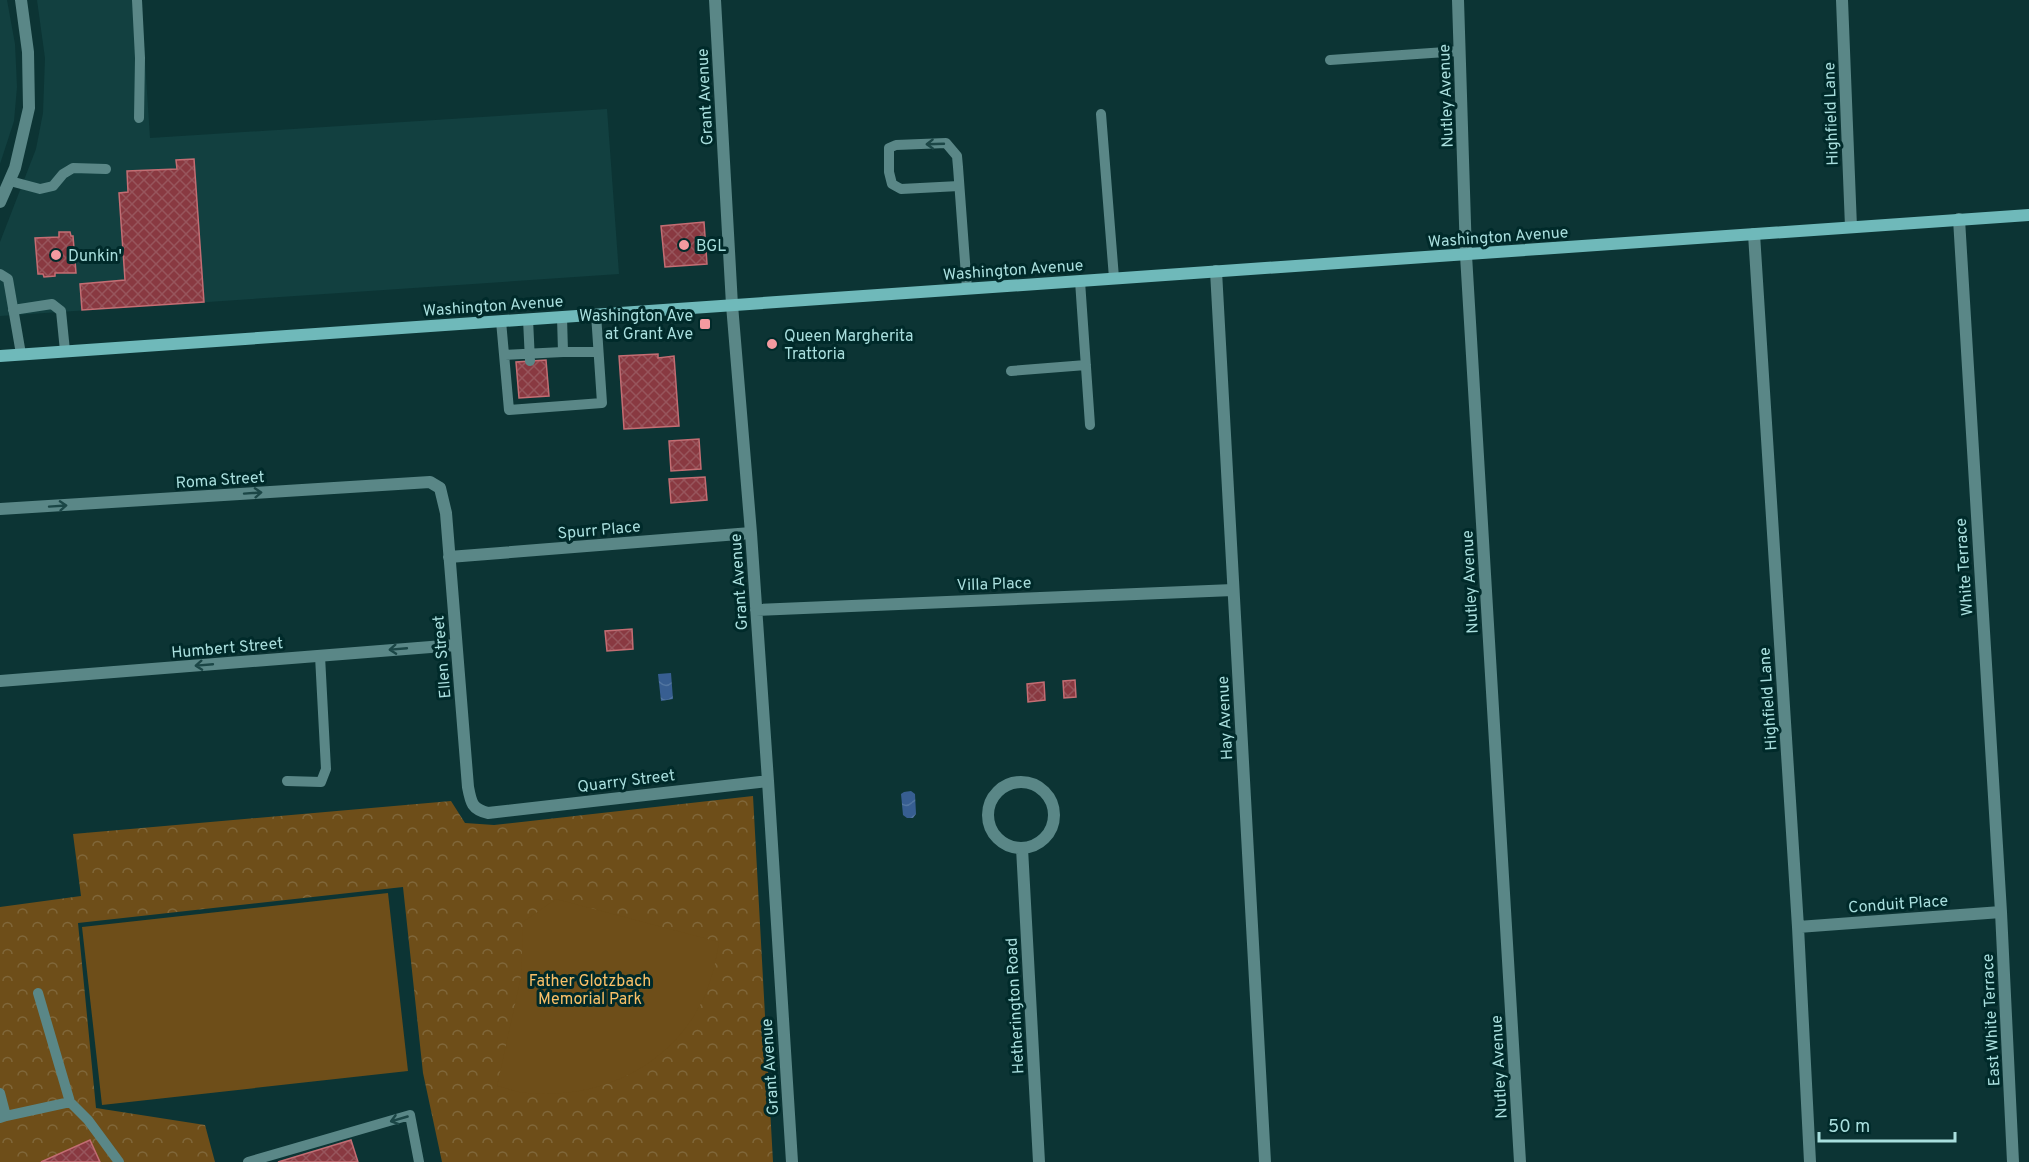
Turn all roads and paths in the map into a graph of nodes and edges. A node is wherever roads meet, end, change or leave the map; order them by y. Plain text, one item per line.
1 (21, 0) edge
2 (137, 0) edge
3 (715, 0) edge
4 (1458, 0) edge
5 (1842, 0) edge
6 (1460, 51) junction
7 (1329, 60) dead end
8 (1101, 114) dead end
9 (139, 118) dead end
10 (106, 169) dead end
11 (10, 181) junction
12 (959, 186) junction
13 (0, 202) edge
14 (2029, 215) edge
15 (1959, 219) junction
16 (1851, 227) junction
17 (1754, 234) junction
18 (1466, 255) junction
19 (1216, 272) junction
20 (0, 274) edge
21 (1114, 278) junction
22 (1080, 281) junction
23 (967, 289) junction
24 (732, 305) junction
25 (13, 310) junction
26 (596, 314) junction
27 (561, 316) junction
28 (528, 319) junction
29 (501, 321) junction
30 (65, 351) junction
31 (563, 352) junction
32 (598, 352) junction
33 (21, 354) junction
34 (506, 355) junction
35 (0, 356) edge
36 (530, 357) junction
37 (1086, 365) junction
38 (1011, 371) dead end
39 (1090, 425) dead end
40 (440, 488) joint
41 (0, 509) edge
42 (751, 534) junction
43 (449, 557) junction
44 (1233, 590) junction
45 (756, 610) junction
46 (456, 645) junction
47 (320, 656) junction
48 (0, 681) edge
49 (287, 781) dead end
50 (768, 781) junction
51 (488, 813) joint
52 (1022, 848) junction
53 (2001, 912) junction
54 (1798, 927) junction
55 (38, 993) dead end
56 (0, 1093) edge
57 (70, 1102) junction
58 (3, 1117) edge
59 (119, 1162) edge
60 (249, 1162) edge
61 (419, 1162) edge
62 (792, 1162) edge
63 (1039, 1162) edge
64 (1265, 1162) edge
65 (1520, 1162) edge
66 (1810, 1162) edge
67 (2013, 1162) edge

1 - 11 street
2 - 9 lane
3 - 24 street, Grant Avenue
4 - 6 street, Nutley Avenue
5 - 16 street, Highfield Lane
6 - 7 lane
6 - 18 street, Nutley Avenue
8 - 21 lane
10 - 11 lane
11 - 13 street
12 -> 12 lane
12 - 23 lane
14 - 15 main road, Washington Avenue
15 - 16 main road, Washington Avenue
15 - 53 street, White Terrace
16 - 17 main road, Washington Avenue
17 - 18 main road, Washington Avenue
17 - 54 street, Highfield Lane
18 - 19 main road, Washington Avenue
18 - 65 street, Nutley Avenue
19 - 21 main road, Washington Avenue
19 - 44 street, Hay Avenue
20 - 25 lane
21 - 22 main road, Washington Avenue
22 - 23 main road, Washington Avenue
22 - 37 lane
23 - 24 main road, Washington Avenue
24 - 26 main road, Washington Avenue
24 - 42 street, Grant Avenue
25 - 30 lane
25 - 33 lane
26 - 27 main road, Washington Avenue
26 - 32 lane
27 - 28 main road, Washington Avenue
27 - 31 lane
28 - 29 main road, Washington Avenue
28 - 36 lane
29 - 30 main road, Washington Avenue
29 - 34 lane
30 - 33 main road, Washington Avenue
31 - 32 lane
31 - 36 lane
32 - 34 lane
33 - 35 main road, Washington Avenue
34 - 36 lane
37 - 38 lane
37 - 39 lane
41 -> 40 street, Roma Street
40 - 43 street, Ellen Street
42 - 43 street, Spurr Place
42 - 45 street, Grant Avenue
43 - 46 street, Ellen Street
44 - 45 street, Villa Place
44 - 64 street, Hay Avenue
45 - 50 street, Grant Avenue
46 -> 47 street, Humbert Street
46 - 51 street, Ellen Street
47 -> 48 street, Humbert Street
47 - 49 lane
50 - 51 street, Quarry Street
50 - 62 street, Grant Avenue
52 - 52 street
52 - 63 street, Hetherington Road
53 - 54 street, Conduit Place
53 - 67 street, East White Terrace
54 - 66 street, Highfield Lane
55 - 57 lane
56 - 58 lane
57 - 58 lane
57 - 59 lane
61 -> 60 lane

